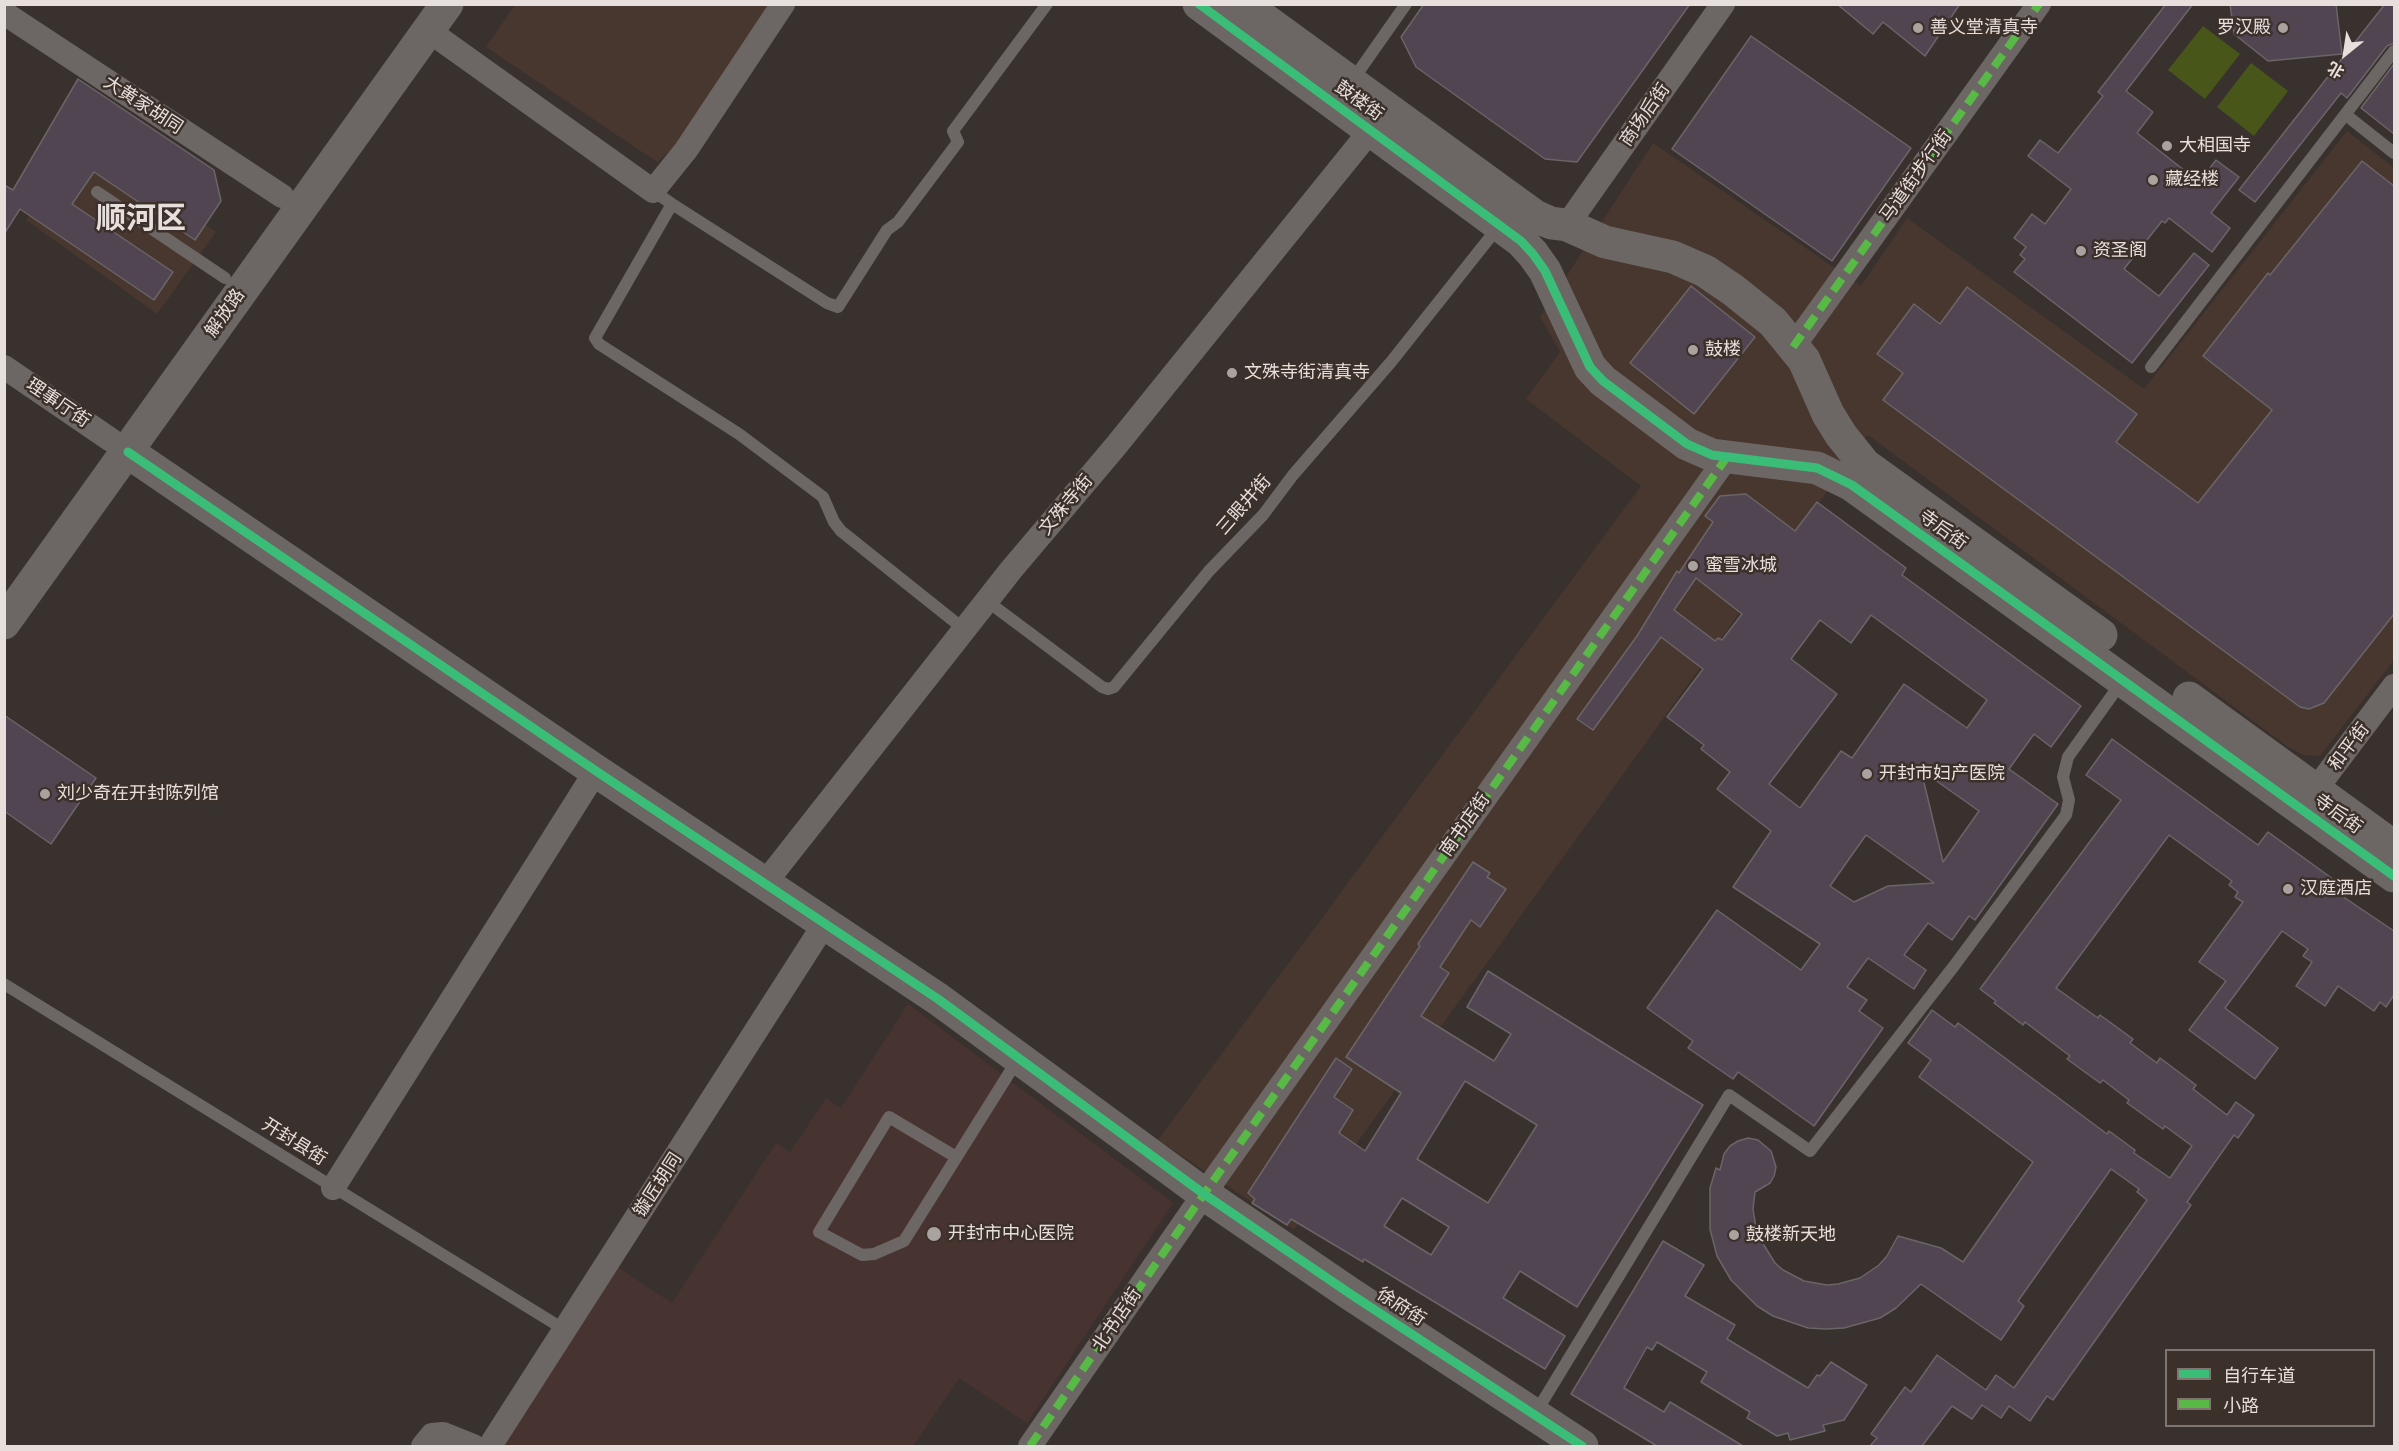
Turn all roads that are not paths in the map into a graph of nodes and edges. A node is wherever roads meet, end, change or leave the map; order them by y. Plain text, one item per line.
1 (447, 4) edge
2 (783, 4) edge
3 (1047, 4) edge
4 (1199, 4) edge
5 (1243, 4) edge
6 (1406, 4) edge
7 (1723, 4) edge
8 (2039, 4) edge
9 (4, 13) edge
10 (424, 18) edge
11 (2394, 51) edge
12 (1351, 82) junction
13 (2346, 115) junction
14 (1371, 130) junction
15 (2394, 153) edge
16 (97, 192) dead end
17 (282, 196) junction
18 (662, 198) junction
19 (1500, 225) junction
20 (1567, 225) junction
21 (225, 278) junction
22 (1793, 347) junction
23 (4, 367) edge
24 (2151, 368) dead end
25 (119, 446) junction
26 (1727, 457) junction
27 (4, 584) edge
28 (987, 601) junction
29 (4, 623) edge
30 (965, 630) junction
31 (2124, 679) junction
32 (2394, 686) edge
33 (596, 771) junction
34 (2309, 799) junction
35 (2394, 847) edge
36 (2394, 876) edge
37 (765, 883) junction
38 (825, 923) junction
39 (4, 984) edge
40 (1018, 1058) junction
41 (956, 1157) junction
42 (333, 1188) junction
43 (1204, 1194) junction
44 (565, 1330) junction
45 (1535, 1415) junction
46 (423, 1446) edge
47 (473, 1446) edge
48 (490, 1446) edge
49 (1030, 1446) edge
50 (1582, 1446) edge

1 - 10 street, 解放路
2 - 18 street
3 - 18 lane
4 - 14 street, 鼓楼街
5 - 12 street, 鼓楼街
6 - 12 lane
7 - 20 street, 商场后街
8 - 22 street, 马道街步行街
9 - 17 street, 大黄家胡同
10 - 17 street, 解放路
10 - 18 street
10 - 25 street, 解放路
11 - 13 lane
12 - 20 street, 鼓楼街
13 - 15 lane
13 - 24 lane
14 - 19 street, 鼓楼街
14 - 28 street, 文殊寺街
16 - 21 lane
17 - 21 street, 解放路
18 - 30 lane
19 - 26 street, 寺后街
19 - 28 lane, 三眼井街
20 - 22 street, 寺后街
21 - 25 street, 解放路
22 - 34 street, 寺后街
23 - 25 street, 理事厅街
25 - 27 street, 解放路
25 - 29 street, 解放路
25 - 33 street, 徐府街
26 - 31 street, 寺后街
26 - 43 street, 南书店街
28 - 30 street, 文殊寺街
30 - 37 street, 文殊寺街
31 - 34 street, 寺后街
31 - 45 lane
32 - 34 street, 和平街
33 - 37 street, 徐府街
33 - 42 street
34 - 35 street, 寺后街
34 - 36 street, 寺后街
37 - 38 street, 徐府街
38 - 40 street, 徐府街
38 - 44 street, 镟匠胡同
39 - 42 lane, 开封县街
40 - 41 lane
40 - 43 street, 徐府街
41 - 41 lane
42 - 44 lane, 开封县街
43 - 45 street, 徐府街
43 - 49 street, 北书店街
44 - 48 street, 镟匠胡同
45 - 50 street, 徐府街
46 - 47 street

